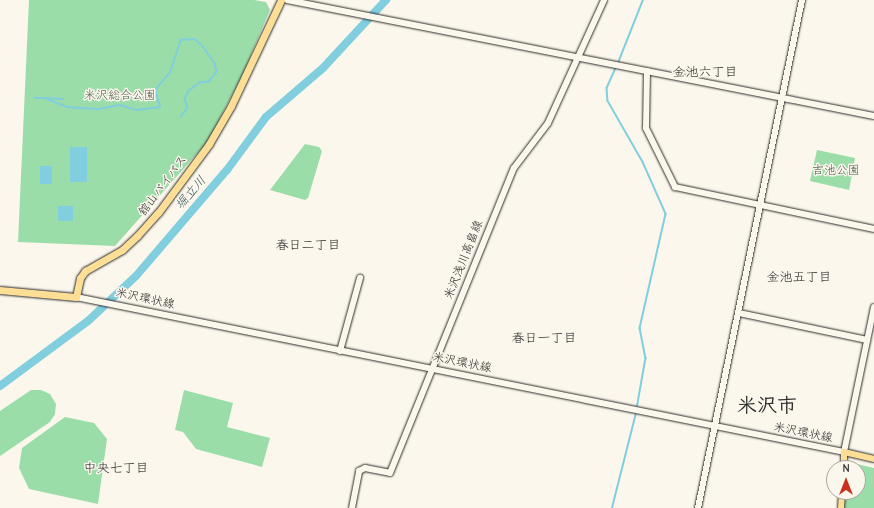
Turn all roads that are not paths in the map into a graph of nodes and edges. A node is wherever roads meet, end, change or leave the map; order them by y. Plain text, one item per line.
1 (282, 0) edge
2 (287, 0) edge
3 (604, 0) edge
4 (802, 0) edge
5 (578, 58) junction
6 (647, 71) junction
7 (781, 97) junction
8 (874, 116) edge
9 (761, 206) junction
10 (874, 230) edge
11 (360, 278) dead end
12 (0, 290) edge
13 (76, 297) junction
14 (874, 307) edge
15 (739, 313) junction
16 (867, 340) junction
17 (340, 351) junction
18 (431, 368) junction
19 (716, 427) junction
20 (844, 452) junction
21 (874, 459) edge
22 (844, 460) edge
23 (352, 508) edge
24 (698, 508) edge

1 - 13 highway, 舘山バイパス
2 - 5 street
3 - 5 street, 米沢浅川高畠線
4 - 7 street
5 - 6 street
5 - 18 street, 米沢浅川高畠線
6 - 7 street
6 - 9 street
7 - 8 street
7 - 9 street
9 - 10 street
9 - 15 street
11 - 17 street
12 - 13 highway
13 - 17 street, 米沢環状線
14 - 16 street
15 - 16 street
15 - 19 street
16 - 20 street
17 - 18 street, 米沢環状線
18 - 19 street, 米沢環状線
18 - 23 street, 米沢浅川高畠線
19 - 20 street, 米沢環状線
19 - 24 street
20 - 21 main road
20 - 22 main road

